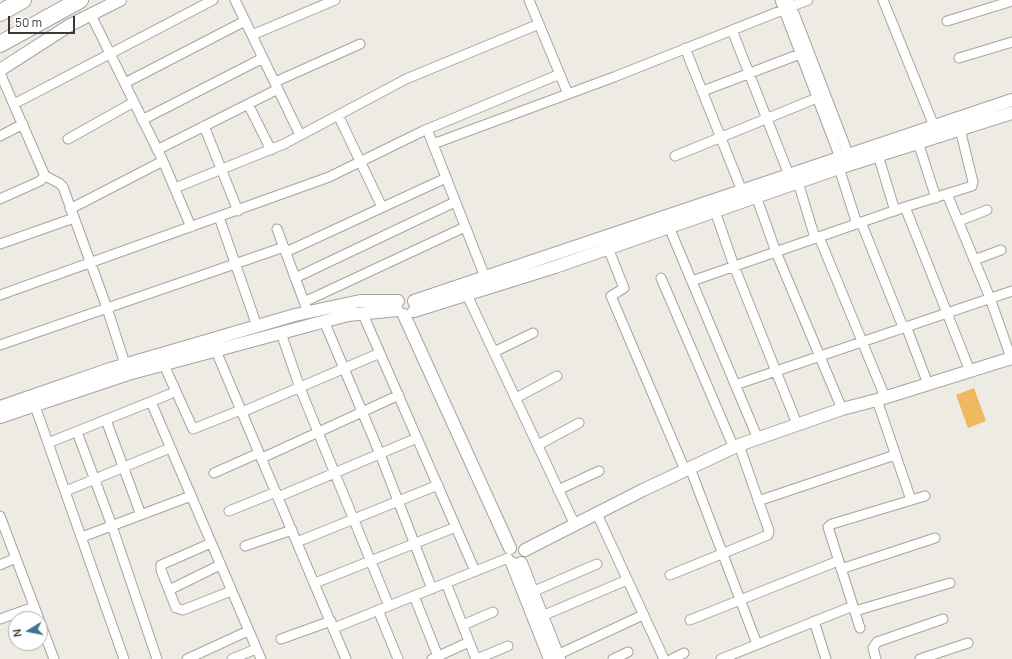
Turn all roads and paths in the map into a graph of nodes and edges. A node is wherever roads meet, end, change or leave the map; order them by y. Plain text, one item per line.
1 (22, 0) edge
2 (80, 0) edge
3 (120, 0) edge
4 (212, 0) edge
5 (235, 0) edge
6 (335, 0) edge
7 (529, 0) edge
8 (780, 0) edge
9 (808, 0) edge
10 (884, 0) edge
11 (1012, 1) edge
12 (788, 6) edge
13 (0, 13) edge
14 (91, 15) junction
15 (245, 21) junction
16 (947, 21) dead end
17 (540, 24) junction
18 (732, 30) junction
19 (252, 35) junction
20 (1012, 42) edge
21 (0, 44) edge
22 (360, 44) dead end
23 (686, 48) junction
24 (110, 53) junction
25 (800, 54) junction
26 (263, 58) junction
27 (960, 58) dead end
28 (0, 71) edge
29 (560, 74) junction
30 (749, 74) junction
31 (125, 83) junction
32 (276, 85) junction
33 (703, 91) junction
34 (568, 94) junction
35 (816, 98) junction
36 (1009, 100) edge
37 (134, 102) junction
38 (14, 104) junction
39 (248, 104) junction
40 (338, 115) junction
41 (1011, 115) edge
42 (767, 118) junction
43 (142, 120) junction
44 (23, 124) junction
45 (204, 126) junction
46 (934, 126) junction
47 (427, 129) junction
48 (960, 129) junction
49 (300, 135) junction
50 (0, 136) edge
51 (722, 137) junction
52 (68, 139) dead end
53 (918, 142) junction
54 (433, 144) junction
55 (157, 150) junction
56 (271, 150) junction
57 (878, 155) junction
58 (675, 156) dead end
59 (163, 160) junction
60 (361, 162) junction
61 (844, 162) junction
62 (222, 169) junction
63 (45, 176) junction
64 (446, 178) junction
65 (793, 178) junction
66 (175, 188) junction
67 (742, 191) junction
68 (948, 194) junction
69 (756, 196) junction
70 (936, 198) junction
71 (0, 199) edge
72 (455, 202) junction
73 (382, 207) junction
74 (906, 207) junction
75 (70, 209) junction
76 (987, 210) dead end
77 (238, 211) junction
78 (715, 211) junction
79 (895, 211) junction
80 (220, 217) junction
81 (74, 218) junction
82 (959, 221) junction
83 (859, 223) junction
84 (191, 227) junction
85 (465, 227) junction
86 (669, 227) junction
87 (277, 229) dead end
88 (817, 238) junction
89 (606, 243) junction
90 (0, 244) edge
91 (285, 249) junction
92 (1002, 250) dead end
93 (776, 252) junction
94 (974, 260) junction
95 (90, 263) junction
96 (236, 263) junction
97 (734, 266) junction
98 (295, 278) junction
99 (485, 278) junction
100 (661, 278) dead end
101 (692, 281) junction
102 (1012, 291) edge
103 (468, 294) junction
104 (0, 295) edge
105 (990, 298) junction
106 (306, 307) junction
107 (107, 308) junction
108 (406, 309) junction
109 (362, 312) junction
110 (946, 312) junction
111 (324, 321) junction
112 (256, 326) junction
113 (905, 326) junction
114 (281, 333) junction
115 (533, 333) dead end
116 (862, 341) junction
117 (0, 345) edge
118 (216, 351) junction
119 (494, 352) junction
120 (380, 353) junction
121 (820, 356) junction
122 (1012, 358) edge
123 (125, 364) junction
124 (164, 365) junction
125 (345, 369) junction
126 (776, 371) junction
127 (970, 371) junction
128 (557, 376) dead end
129 (928, 384) junction
130 (735, 385) junction
131 (300, 388) junction
132 (170, 394) dead end
133 (399, 396) junction
134 (516, 398) junction
135 (881, 399) junction
136 (151, 402) junction
137 (0, 406) edge
138 (35, 406) junction
139 (842, 409) junction
140 (242, 411) junction
141 (363, 412) junction
142 (0, 417) edge
143 (106, 420) junction
144 (579, 424) dead end
145 (798, 424) junction
146 (77, 432) junction
147 (319, 432) junction
148 (417, 438) junction
149 (758, 439) junction
150 (48, 443) junction
151 (538, 445) junction
152 (737, 446) junction
153 (170, 448) junction
154 (380, 454) junction
155 (895, 455) junction
156 (261, 456) junction
157 (124, 467) junction
158 (687, 469) junction
159 (599, 471) dead end
160 (214, 473) dead end
161 (336, 473) junction
162 (96, 479) junction
163 (438, 485) junction
164 (558, 490) junction
165 (66, 491) junction
166 (277, 494) junction
167 (191, 496) junction
168 (924, 496) dead end
169 (910, 500) junction
170 (398, 501) junction
171 (758, 501) junction
172 (229, 511) dead end
173 (597, 514) junction
174 (141, 515) junction
175 (0, 516) edge
176 (352, 520) junction
177 (575, 525) junction
178 (112, 526) junction
179 (456, 527) junction
180 (292, 530) junction
181 (82, 537) junction
182 (934, 538) dead end
183 (297, 542) junction
184 (211, 543) junction
185 (415, 543) junction
186 (246, 546) dead end
187 (515, 554) junction
188 (722, 554) junction
189 (16, 558) junction
190 (370, 561) junction
191 (0, 564) edge
192 (597, 564) dead end
193 (220, 565) junction
194 (839, 565) junction
195 (476, 571) junction
196 (670, 575) dead end
197 (627, 580) junction
198 (314, 583) junction
199 (446, 583) junction
200 (950, 583) dead end
201 (432, 589) junction
202 (169, 590) junction
203 (231, 591) junction
204 (532, 592) junction
205 (414, 596) junction
206 (740, 599) junction
207 (389, 606) junction
208 (34, 607) junction
209 (854, 608) junction
210 (378, 610) junction
211 (36, 611) edge
212 (492, 612) dead end
213 (643, 614) junction
214 (542, 616) junction
215 (0, 619) edge
216 (690, 620) dead end
217 (943, 620) dead end
218 (814, 621) junction
219 (332, 624) junction
220 (463, 625) junction
221 (860, 628) dead end
222 (248, 630) junction
223 (281, 639) dead end
224 (469, 642) junction
225 (968, 643) dead end
226 (757, 644) junction
227 (508, 646) dead end
228 (48, 647) edge
229 (256, 649) junction
230 (628, 652) dead end
231 (684, 653) dead end
232 (436, 658) edge
233 (555, 658) edge
234 (52, 659) edge
235 (124, 659) edge
236 (157, 659) edge
237 (187, 659) edge
238 (232, 659) edge
239 (261, 659) edge
240 (346, 659) edge
241 (398, 659) edge
242 (476, 659) edge
243 (613, 659) edge
244 (664, 659) edge
245 (672, 659) edge
246 (721, 659) edge
247 (826, 659) edge
248 (876, 659) edge
249 (920, 659) edge

1 - 13 highway
2 - 21 highway
3 - 14 street
4 - 24 street
5 - 15 street
6 - 19 street
7 - 17 street
8 - 12 street
9 - 12 street
10 - 46 street
11 - 16 street
12 - 18 street
12 - 25 street
12 - 61 street
14 - 24 street
14 - 28 street
15 - 19 street
15 - 31 street
17 - 29 street
17 - 40 street
18 - 23 street
18 - 30 street
19 - 26 street
20 - 27 street
22 - 32 street
23 - 33 street
23 - 34 street
24 - 31 street
24 - 38 street
25 - 30 street
25 - 35 street
26 - 32 street
26 - 43 street
28 - 38 street
29 - 34 street
29 - 47 street
30 - 33 street
30 - 42 street
31 - 37 street
32 - 39 street
32 - 49 street
33 - 51 street
34 - 54 street
35 - 42 street
35 - 61 street
36 - 41 street
36 - 46 street
37 - 43 street
37 - 52 street
38 - 44 street
39 - 45 street
39 - 56 street
40 - 49 street
40 - 60 street
41 - 48 street
42 - 51 street
42 - 65 street
43 - 55 street
44 - 50 street
44 - 63 street
45 - 55 street
45 - 62 street
46 - 61 street
47 - 54 street
47 - 60 street
48 - 53 street
48 - 68 street
49 - 56 street
51 - 58 street
51 - 67 street
53 - 57 street
53 - 70 street
54 - 64 street
55 - 59 street
56 - 62 street
57 - 61 street
57 - 79 street
59 - 66 street
59 - 75 street
60 - 73 street
60 - 77 street
61 - 65 street
61 - 83 street
62 - 66 street
62 - 77 street
63 - 71 street
63 - 75 street
64 - 72 street
64 - 73 street
65 - 67 street
65 - 69 street
65 - 88 street
66 - 84 street
67 - 89 street
68 - 70 street
68 - 82 street
69 - 78 street
69 - 93 street
70 - 74 street
72 - 85 street
72 - 98 street
73 - 91 street
74 - 79 street
74 - 110 street
75 - 81 street
76 - 82 street
77 - 80 street
78 - 86 street
78 - 97 street
79 - 83 street
80 - 84 street
80 - 96 street
81 - 90 street
81 - 95 street
82 - 94 street
83 - 88 street
83 - 113 street
84 - 95 street
85 - 99 street
85 - 106 street
86 - 89 street
86 - 101 street
87 - 91 street
88 - 93 street
88 - 116 street
89 - 99 street
89 - 103 street
89 - 158 street
91 - 96 street
91 - 98 street
92 - 94 street
93 - 97 street
93 - 121 street
94 - 105 street
95 - 104 street
95 - 107 street
96 - 107 street
96 - 112 street
97 - 101 street
97 - 126 street
98 - 106 street
99 - 108 street
100 - 152 street
101 - 130 street
102 - 105 street
103 - 108 street
103 - 119 street
105 - 110 street
105 - 122 street
106 - 108 street
106 - 112 street
107 - 117 street
107 - 123 street
108 - 109 street
108 - 187 street
109 - 111 street
109 - 120 street
110 - 113 street
110 - 127 street
111 - 114 street
111 - 125 street
112 - 123 street
113 - 116 street
113 - 129 street
114 - 118 street
114 - 131 street
115 - 119 street
116 - 121 street
116 - 135 street
118 - 124 street
118 - 140 street
119 - 134 street
120 - 125 street
120 - 133 street
121 - 126 street
121 - 139 street
122 - 127 street
123 - 137 street
124 - 138 street
124 - 140 street
125 - 131 street
125 - 141 street
126 - 130 street
126 - 145 street
127 - 129 street
128 - 134 street
129 - 135 street
130 - 149 street
131 - 140 street
131 - 147 street
132 - 136 street
133 - 141 street
133 - 148 street
134 - 151 street
135 - 139 street
135 - 155 street
136 - 143 street
136 - 153 street
138 - 142 street
138 - 150 street
139 - 145 street
140 - 156 street
141 - 147 street
141 - 154 street
143 - 146 street
143 - 157 street
144 - 151 street
145 - 149 street
146 - 150 street
146 - 162 street
147 - 156 street
147 - 161 street
148 - 154 street
148 - 163 street
149 - 152 street
150 - 165 street
151 - 164 street
152 - 158 street
152 - 171 street
153 - 157 street
153 - 167 street
154 - 161 street
154 - 170 street
155 - 169 street
155 - 171 street
156 - 160 street
156 - 166 street
157 - 162 street
157 - 174 street
158 - 173 street
158 - 188 street
159 - 164 street
161 - 166 street
161 - 176 street
162 - 165 street
162 - 178 street
163 - 170 street
163 - 179 street
164 - 177 street
165 - 181 street
166 - 172 street
166 - 180 street
167 - 174 street
167 - 184 street
168 - 169 street
169 - 194 street
170 - 176 street
170 - 185 street
171 - 188 street
173 - 177 street
173 - 197 street
174 - 178 street
175 - 189 street
176 - 183 street
176 - 190 street
177 - 187 street
178 - 181 street
178 - 236 street
179 - 185 street
179 - 195 street
180 - 183 street
180 - 186 street
181 - 235 street
182 - 194 street
183 - 198 street
184 - 193 street
184 - 202 street
185 - 190 street
185 - 201 street
187 - 195 street
187 - 204 street
187 - 233 street
188 - 196 street
188 - 206 street
189 - 191 street
189 - 208 street
190 - 198 street
190 - 207 street
192 - 204 street
193 - 202 street
193 - 203 street
194 - 206 street
194 - 209 street
195 - 199 street
197 - 213 street
197 - 214 street
198 - 219 street
199 - 201 street
199 - 220 street
200 - 209 street
201 - 205 street
202 - 203 street
203 - 222 street
204 - 214 street
205 - 207 street
205 - 232 street
206 - 216 street
206 - 226 street
207 - 210 street
208 - 211 street
208 - 215 street
209 - 218 street
209 - 221 street
210 - 219 street
210 - 241 street
212 - 220 street
213 - 233 street
213 - 244 street
214 - 233 street
217 - 248 street
218 - 226 street
218 - 247 street
219 - 223 street
219 - 240 street
220 - 224 street
222 - 229 street
222 - 237 street
224 - 232 street
224 - 242 street
225 - 249 street
226 - 246 street
227 - 242 street
228 - 234 street
229 - 238 street
229 - 239 street
230 - 243 street
231 - 245 street

